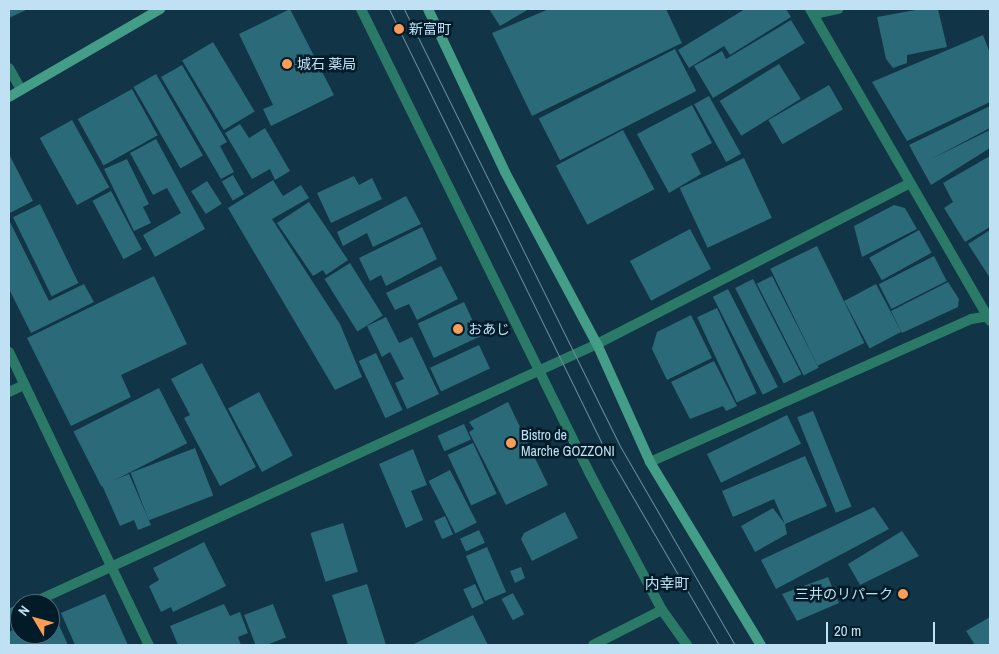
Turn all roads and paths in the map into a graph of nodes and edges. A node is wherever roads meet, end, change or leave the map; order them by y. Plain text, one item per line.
1 (160, 9) edge
2 (361, 9) edge
3 (428, 9) edge
4 (838, 9) edge
5 (812, 11) edge
6 (9, 68) edge
7 (21, 90) junction
8 (9, 97) edge
9 (908, 184) junction
10 (990, 318) edge
11 (597, 344) junction
12 (9, 352) edge
13 (539, 371) junction
14 (24, 385) junction
15 (9, 392) edge
16 (650, 462) junction
17 (111, 566) junction
18 (51, 594) edge
19 (662, 610) junction
20 (149, 645) edge
21 (593, 645) edge
22 (687, 645) edge
23 (762, 645) edge

1 - 7 street
2 - 13 street
3 - 11 street
4 - 5 street
5 - 9 street
6 - 7 street
7 - 8 street
9 - 10 street
9 - 11 street
10 - 16 street
11 - 13 street
11 - 16 street
12 - 14 street
13 - 17 street
13 - 19 street
14 - 15 street
14 - 17 street
16 - 23 street
17 - 18 street
17 - 20 street
19 - 21 street
19 - 22 street

